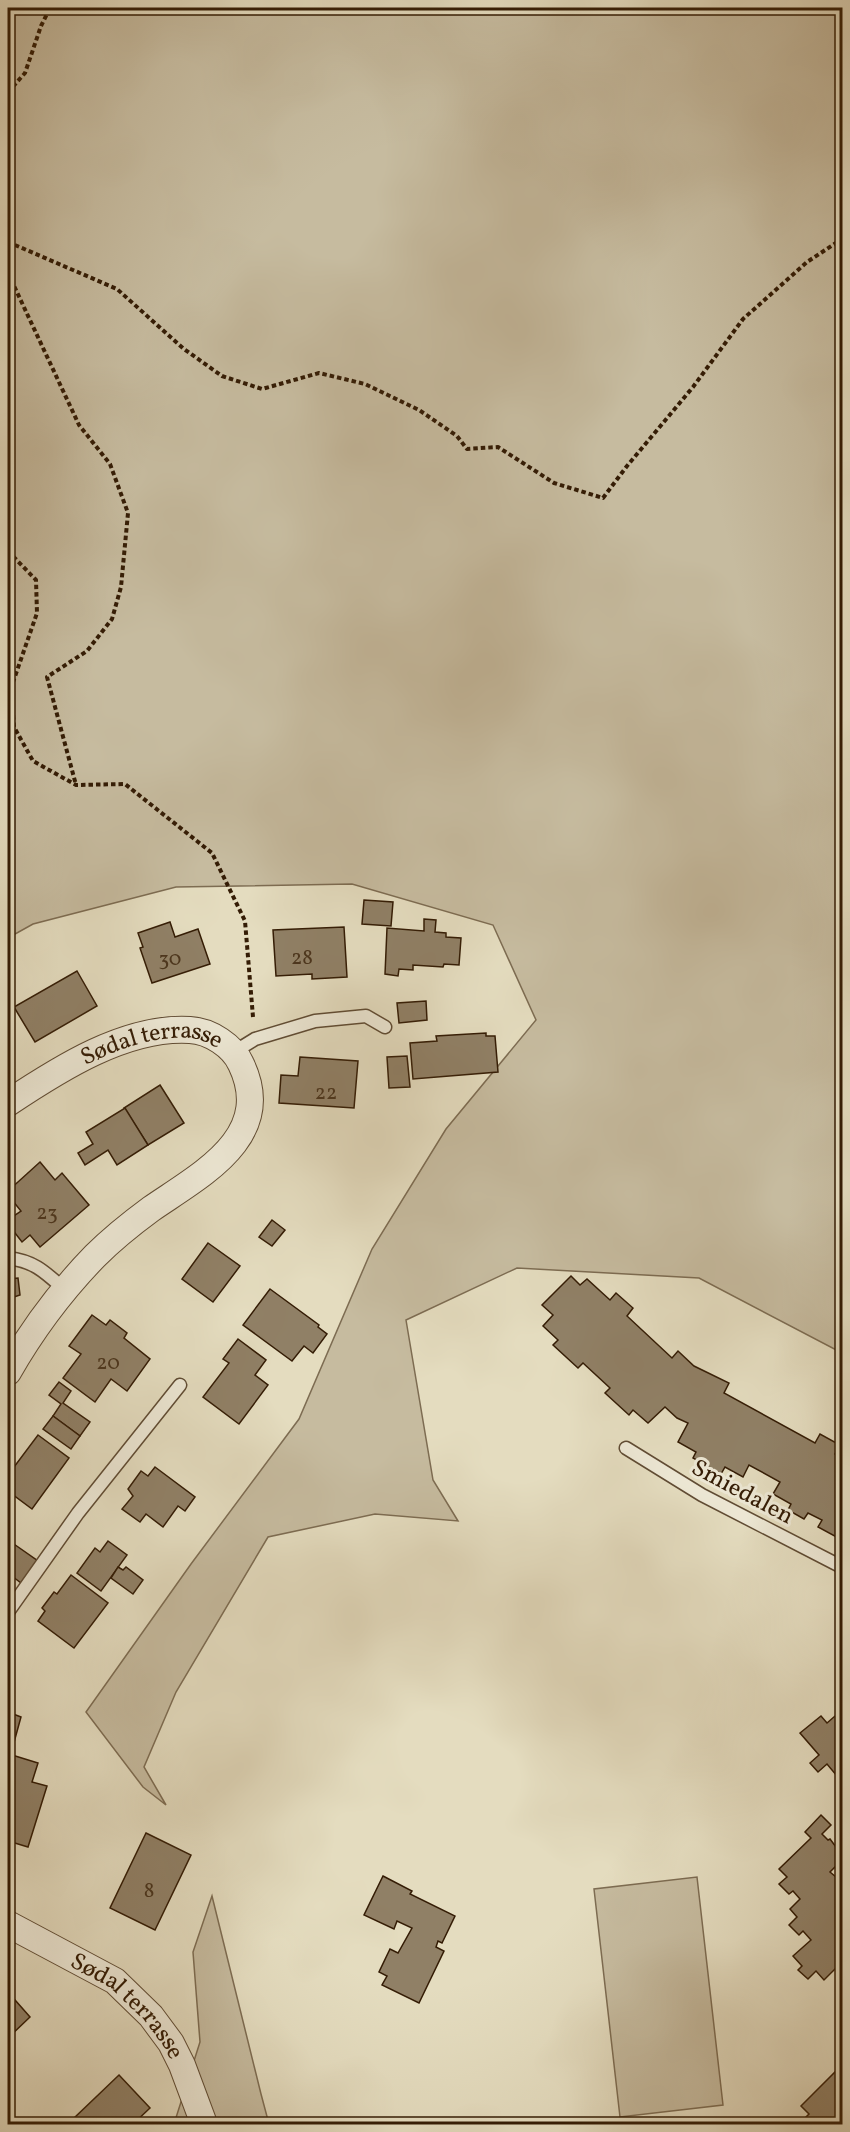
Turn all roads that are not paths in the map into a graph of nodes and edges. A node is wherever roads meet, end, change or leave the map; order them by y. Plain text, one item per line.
1 (385, 1027) dead end
2 (244, 1046) junction
3 (8, 1103) edge
4 (8, 1258) edge
5 (64, 1290) junction
6 (8, 1372) edge
7 (180, 1385) dead end
8 (626, 1448) dead end
9 (843, 1567) edge
10 (8, 1612) edge
11 (8, 1924) edge
12 (204, 2124) edge

1 - 2 lane
2 - 3 street, Sødal terrasse
2 - 5 street, Sødal terrasse
4 - 5 lane
5 - 6 street, Sødal terrasse
7 - 10 lane
8 - 9 lane, Smiedalen
11 - 12 street, Sødal terrasse

